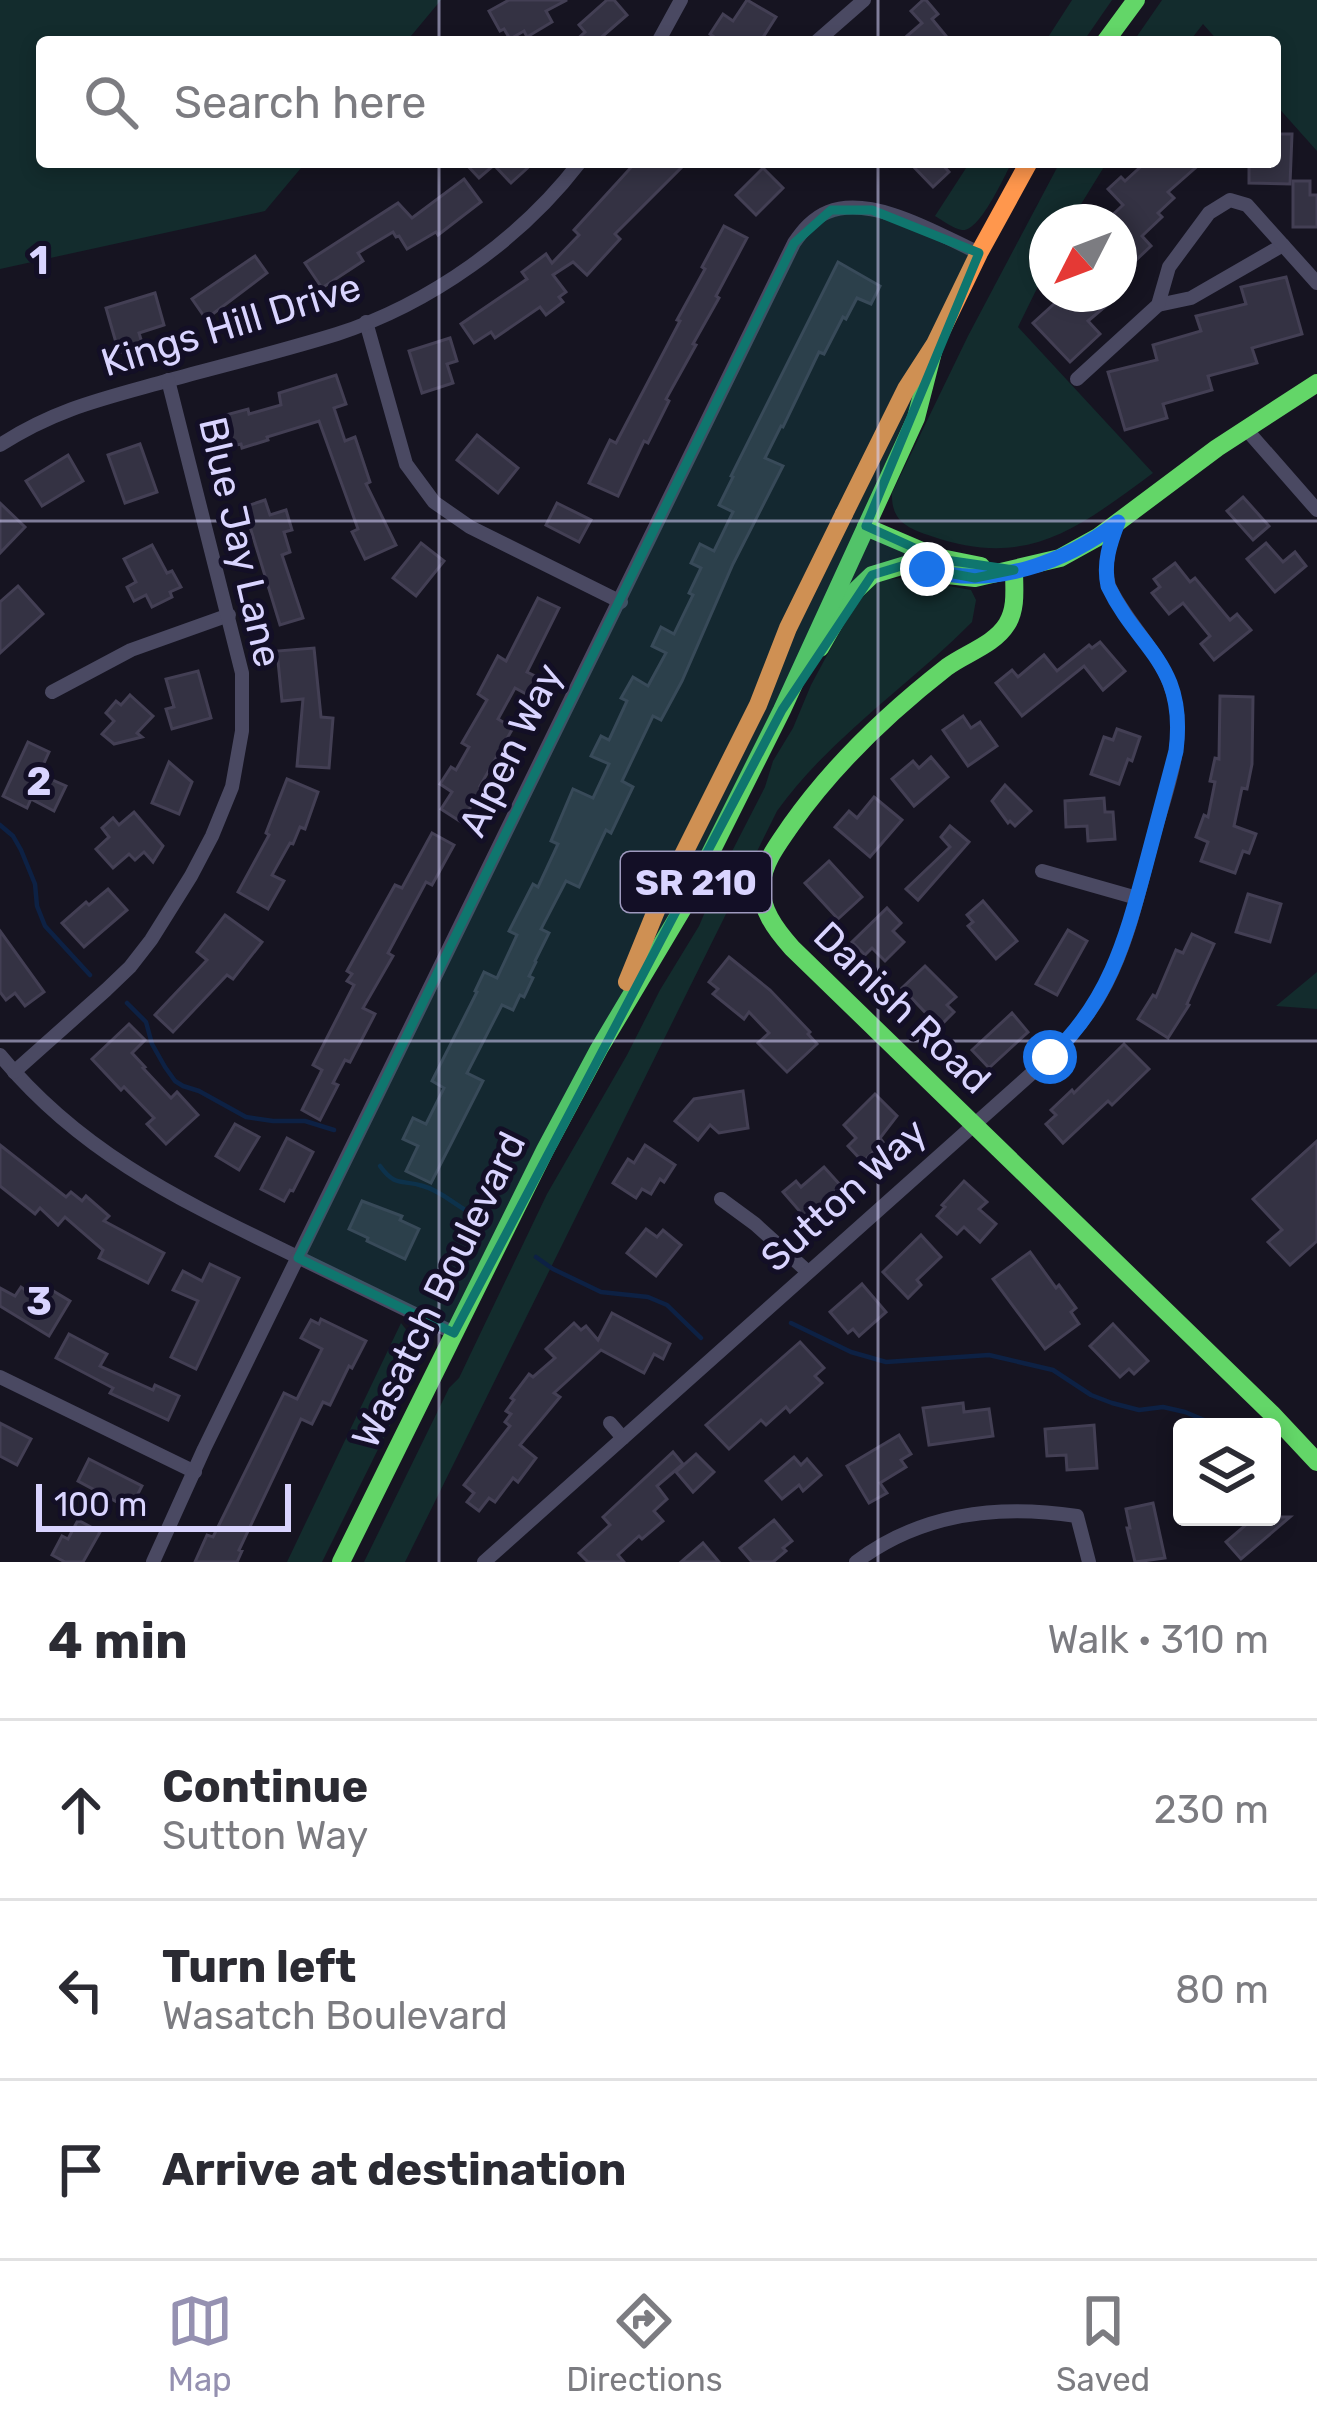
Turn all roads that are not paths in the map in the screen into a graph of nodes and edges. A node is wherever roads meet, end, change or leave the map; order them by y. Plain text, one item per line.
1 (681, 0) edge
2 (864, 0) edge
3 (1136, 0) edge
4 (661, 36) edge
5 (823, 36) edge
6 (1109, 36) edge
7 (575, 168) edge
8 (1026, 168) edge
9 (1283, 245) junction
10 (979, 254) junction
11 (1317, 283) edge
12 (1158, 305) junction
13 (366, 322) junction
14 (935, 344) junction
15 (168, 380) junction
16 (1077, 380) dead end
17 (1317, 383) edge
18 (1245, 428) junction
19 (0, 445) edge
20 (1317, 509) edge
21 (1118, 522) junction
22 (866, 526) junction
23 (1014, 570) junction
24 (621, 602) junction
25 (229, 615) junction
26 (52, 692) dead end
27 (758, 705) junction
28 (782, 710) junction
29 (1042, 871) dead end
30 (1137, 898) junction
31 (599, 1048) junction
32 (0, 1055) edge
33 (14, 1072) junction
34 (975, 1124) junction
35 (721, 1199) dead end
36 (298, 1258) junction
37 (808, 1272) junction
38 (454, 1333) junction
39 (0, 1377) edge
40 (610, 1424) dead end
41 (622, 1438) junction
42 (1317, 1462) edge
43 (195, 1472) junction
44 (153, 1562) edge
45 (341, 1562) edge
46 (484, 1562) edge
47 (856, 1562) edge
48 (1089, 1562) edge

1 - 4 street
2 - 5 street
3 - 6 main road
7 - 13 street, Kings Hill Drive
8 - 10 main road, SR 210
9 - 11 street
9 - 12 street
9 - 12 street
10 - 14 main road, SR 210
10 - 24 street, Alpen Way
12 - 16 street
13 - 15 street, Kings Hill Drive
13 - 24 street
14 - 22 main road, SR 210
14 - 27 main road, Wasatch Boulevard / SR 210
15 - 19 street, Kings Hill Drive
15 - 25 street, Blue Jay Lane
17 - 18 main road, Wasatch Boulevard
18 - 20 street
18 - 21 main road, Wasatch Boulevard
21 - 23 main road, Wasatch Boulevard
21 - 30 street, Sutton Way
22 - 23 main road, Wasatch Boulevard
22 - 27 main road
22 - 28 main road, Wasatch Boulevard / SR 210
23 - 28 main road, Wasatch Boulevard
23 - 34 main road, Danish Road
24 - 36 street, Alpen Way
25 - 26 street
25 - 33 street, Blue Jay Lane
27 - 31 main road, Wasatch Boulevard / SR 210
28 - 31 main road, Wasatch Boulevard / SR 210
29 - 30 street
30 - 34 street, Sutton Way
31 - 38 main road, Wasatch Boulevard / SR 210
32 - 33 street
33 - 36 street
34 - 37 street, Sutton Way
34 - 42 main road, Danish Road
35 - 37 street
36 - 38 street
36 - 43 street, Alpen Way
37 - 41 street, Sutton Way
38 - 45 main road, Wasatch Boulevard / SR 210
39 - 43 street
40 - 41 street
41 - 46 street, Sutton Way
43 - 44 street, Alpen Way
47 - 48 street

